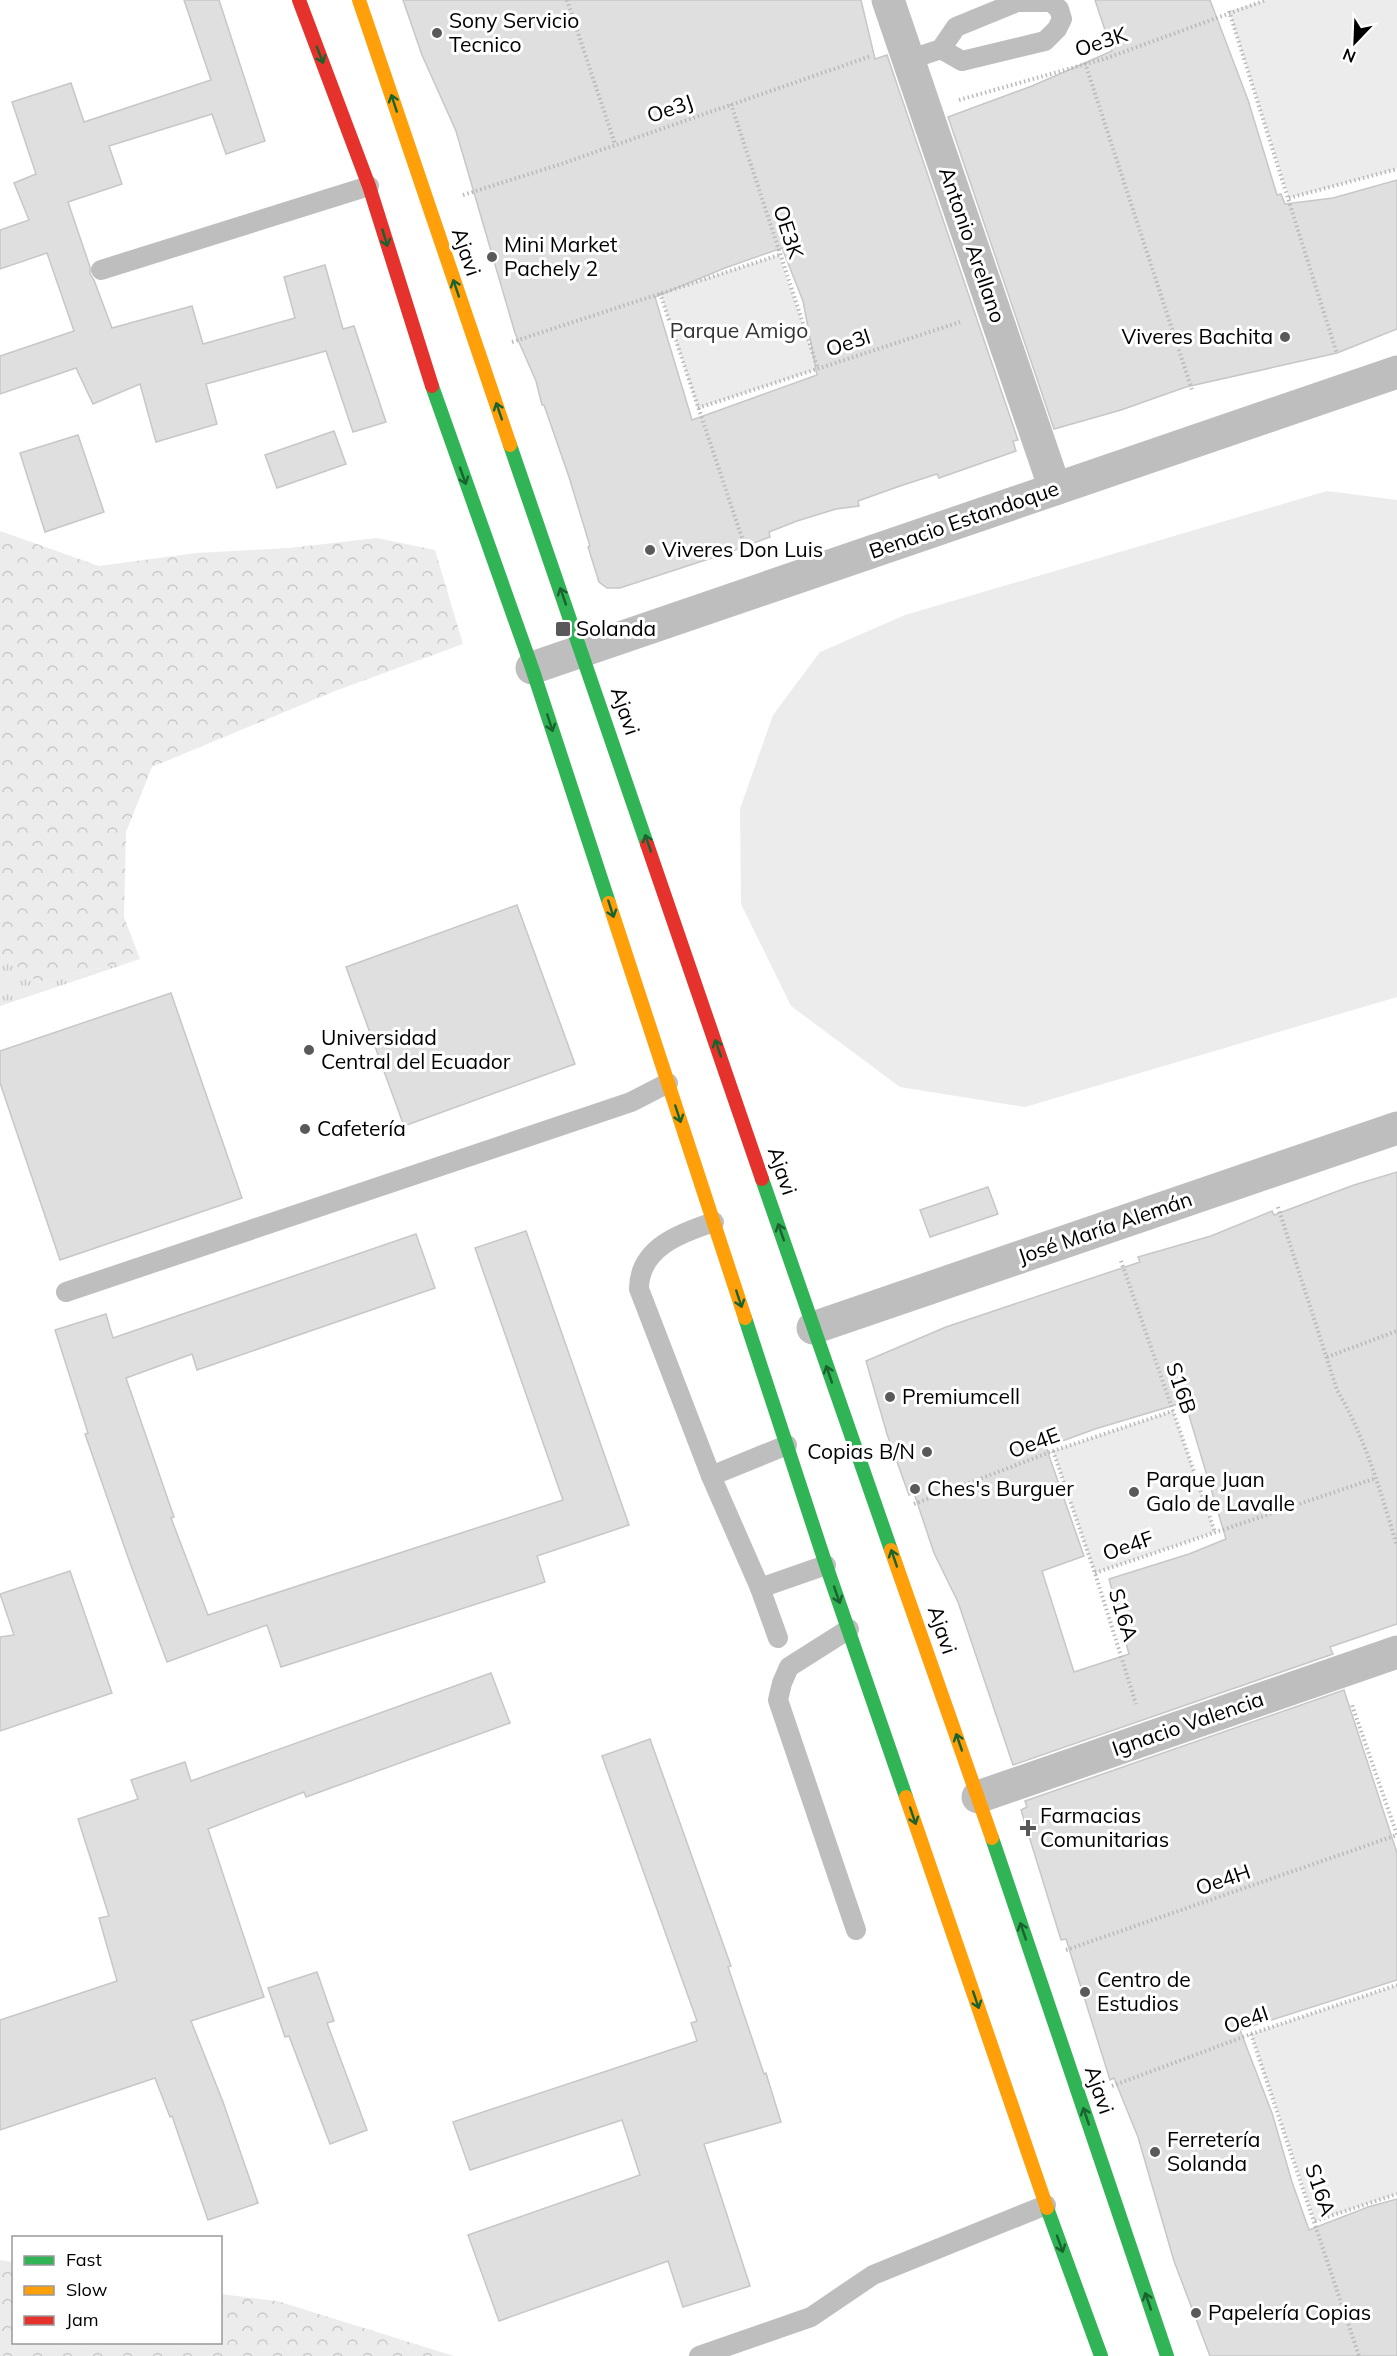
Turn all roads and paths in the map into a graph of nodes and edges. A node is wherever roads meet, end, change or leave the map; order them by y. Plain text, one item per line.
1 (299, 0) edge
2 (359, 0) edge
3 (567, 0) edge
4 (888, 0) edge
5 (1266, 0) edge
6 (1229, 11) junction
7 (941, 49) junction
8 (875, 55) dead end
9 (909, 60) junction
10 (1085, 63) junction
11 (954, 102) dead end
12 (731, 104) junction
13 (615, 144) junction
14 (1397, 169) edge
15 (369, 186) junction
16 (463, 195) dead end
17 (1289, 198) junction
18 (779, 255) junction
19 (101, 270) dead end
20 (660, 293) junction
21 (962, 322) dead end
22 (512, 342) dead end
23 (1339, 362) dead end
24 (818, 369) junction
25 (1397, 372) edge
26 (1192, 390) dead end
27 (698, 408) junction
28 (1055, 489) junction
29 (745, 547) dead end
30 (582, 651) junction
31 (532, 668) junction
32 (668, 1083) junction
33 (1397, 1128) edge
34 (1276, 1201) dead end
35 (714, 1222) junction
36 (1118, 1254) dead end
37 (66, 1292) dead end
38 (813, 1328) junction
39 (1397, 1331) edge
40 (1327, 1357) junction
41 (1173, 1411) junction
42 (787, 1445) junction
43 (1053, 1451) junction
44 (711, 1476) junction
45 (1376, 1478) junction
46 (907, 1507) dead end
47 (1215, 1532) junction
48 (1397, 1546) edge
49 (826, 1565) junction
50 (1095, 1573) junction
51 (760, 1588) junction
52 (849, 1629) junction
53 (778, 1638) dead end
54 (1397, 1652) edge
55 (1349, 1695) dead end
56 (1137, 1708) dead end
57 (978, 1797) junction
58 (1397, 1835) edge
59 (856, 1930) dead end
60 (1058, 1953) dead end
61 (1397, 1985) edge
62 (1251, 2034) junction
63 (1107, 2087) dead end
64 (1397, 2194) edge
65 (1046, 2205) junction
66 (1315, 2222) junction
67 (699, 2356) edge
68 (1101, 2356) edge
69 (1167, 2356) edge
70 (1359, 2356) edge

1 -> 15 street
30 -> 2 street, Ajavi
3 - 13 path
4 - 9 street, Antonio Arellano
5 - 6 path, Oe3K
6 - 10 path, Oe3K
6 - 17 path
7 - 7 lane
7 - 9 lane
8 - 12 path, Oe3J
9 - 28 street, Antonio Arellano
10 - 11 path, Oe3K
10 - 26 path
12 - 13 path, Oe3J
12 - 18 path, OE3K
13 - 16 path, Oe3J
14 - 17 path
15 - 19 lane
15 -> 31 street
17 - 23 path
18 - 20 path
18 - 24 path, OE3K
20 - 22 path
20 - 27 path
21 - 24 path, Oe3l
24 - 27 path, Oe3l
25 - 28 street, Benacio Estandoque
27 - 29 path
28 - 30 street, Benacio Estandoque
30 - 31 street, Benacio Estandoque
38 -> 30 street, Ajavi
31 -> 32 street
32 -> 35 street
32 - 37 lane
33 - 38 street, José María Alemán
34 - 40 path
35 -> 42 street
35 - 44 lane
36 - 41 path, S16B
57 -> 38 street, Ajavi
39 - 40 path
40 - 45 path
41 - 43 path, Oe4E
41 - 47 path, S16B
42 - 44 lane
42 - 49 street
43 - 46 path, Oe4E
43 - 50 path, S16A
44 - 51 lane
45 - 47 path, Oe4F
45 - 48 path
47 - 50 path, Oe4F
49 - 51 lane
49 -> 52 street
50 - 56 path, S16A
51 - 53 lane
52 - 59 lane
52 -> 65 street
54 - 57 street, Ignacio Valencia
55 - 58 path
69 -> 57 street, Ajavi
58 - 60 path, Oe4H
61 - 62 path, Oe4I
62 - 63 path, Oe4I
62 - 66 path, S16A
64 - 66 path
65 - 67 lane
65 -> 68 street
66 - 70 path, S16A

